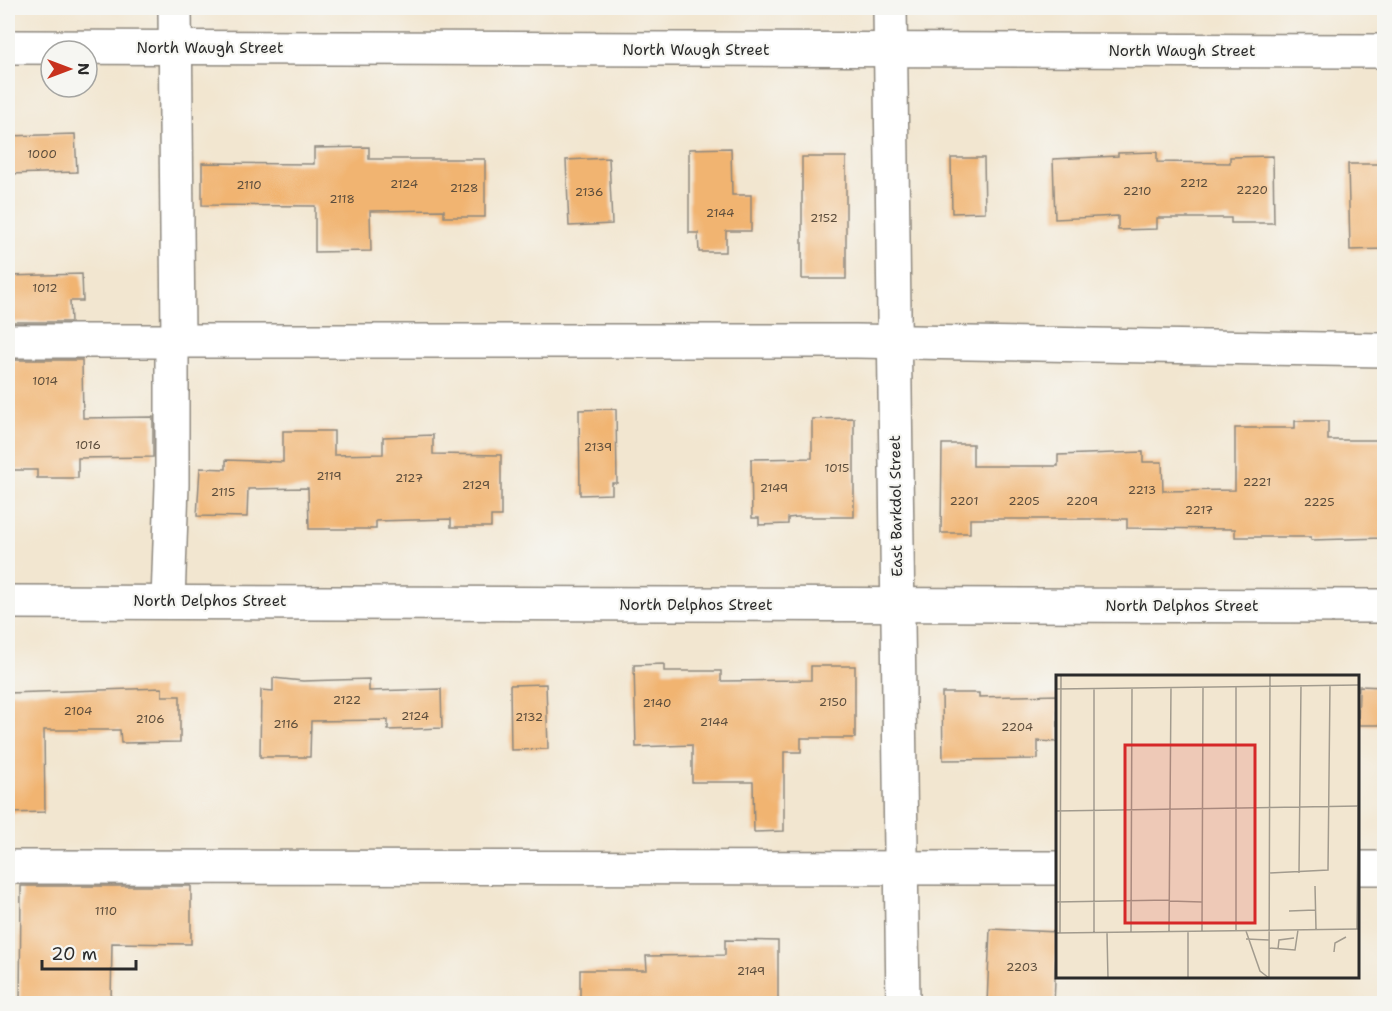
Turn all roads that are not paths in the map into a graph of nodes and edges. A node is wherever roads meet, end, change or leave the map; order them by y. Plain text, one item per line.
1 (175, 8) edge
2 (890, 8) edge
3 (8, 47) edge
4 (175, 48) junction
5 (891, 51) junction
6 (1384, 51) edge
7 (175, 339) junction
8 (8, 341) edge
9 (894, 343) junction
10 (1384, 350) edge
11 (168, 601) junction
12 (8, 602) edge
13 (897, 606) junction
14 (1384, 606) edge
15 (8, 867) edge
16 (901, 868) junction
17 (1056, 868) edge
18 (1359, 868) edge
19 (1384, 868) edge
20 (903, 1004) edge

1 - 4 street
2 - 5 street, East Barkdol Street
3 - 4 street, North Waugh Street
4 - 5 street, North Waugh Street
4 - 7 street
5 - 6 street, North Waugh Street
5 - 9 street, East Barkdol Street
7 - 8 street
7 - 9 street
7 - 11 street
9 - 10 street
9 - 13 street, East Barkdol Street
11 - 12 street, North Delphos Street
11 - 13 street, North Delphos Street
13 - 14 street, North Delphos Street
13 - 16 street, East Barkdol Street
15 - 16 street
16 - 17 street
16 - 20 street, East Barkdol Street
18 - 19 street

